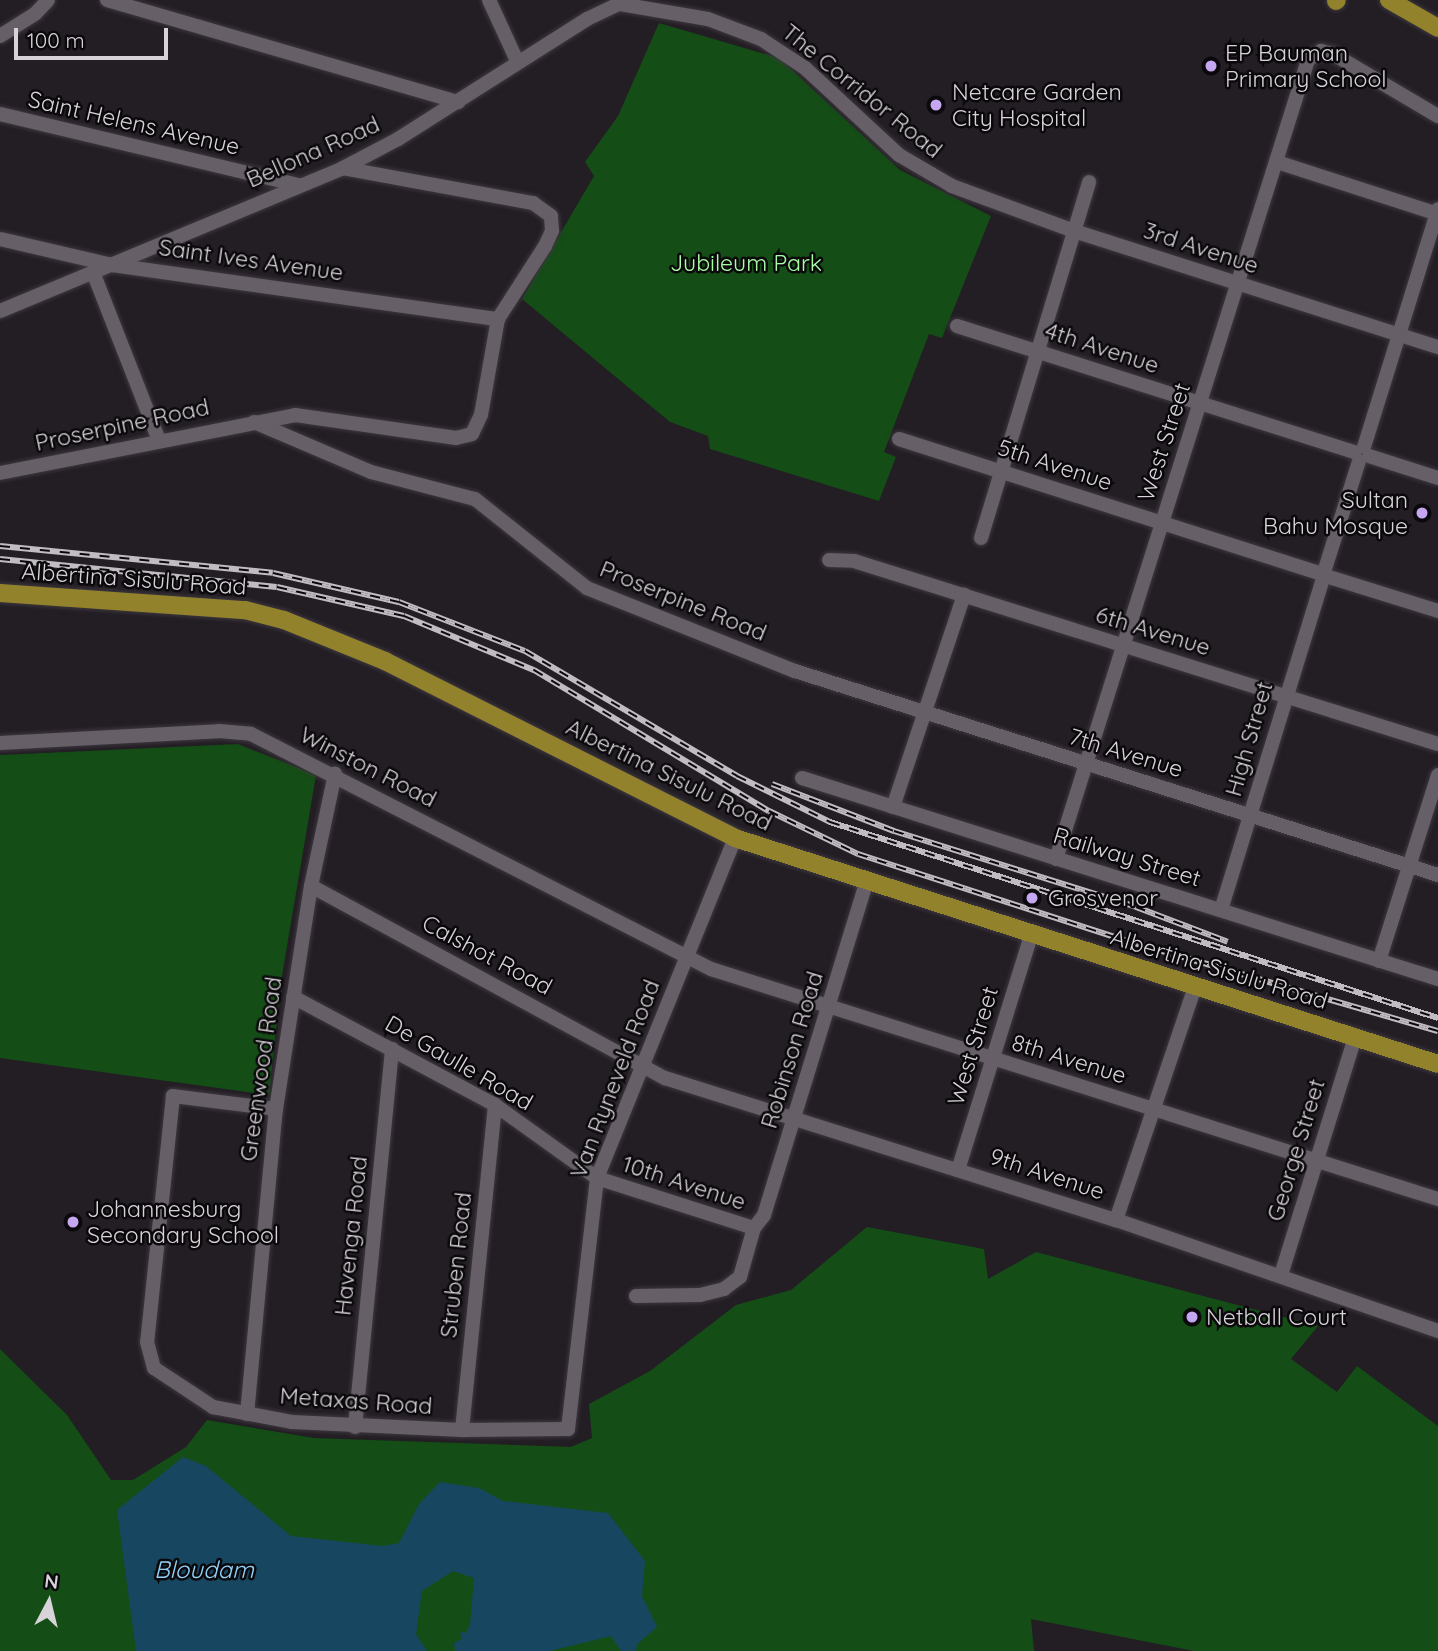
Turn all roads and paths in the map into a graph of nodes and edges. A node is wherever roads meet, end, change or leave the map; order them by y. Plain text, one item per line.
1 (48, 0) edge
2 (107, 0) edge
3 (489, 0) edge
4 (1389, 0) edge
5 (1413, 0) edge
6 (624, 2) edge
7 (663, 5) edge
8 (1438, 15) edge
9 (1438, 28) edge
10 (0, 36) edge
11 (518, 62) junction
12 (458, 102) junction
13 (0, 114) edge
14 (1438, 116) edge
15 (1277, 162) junction
16 (343, 168) junction
17 (1089, 182) dead end
18 (299, 185) junction
19 (952, 186) joint
20 (1438, 212) edge
21 (1074, 231) junction
22 (0, 239) edge
23 (112, 265) junction
24 (93, 272) junction
25 (1238, 284) junction
26 (0, 311) edge
27 (498, 319) junction
28 (957, 326) dead end
29 (1397, 334) junction
30 (1438, 347) edge
31 (1038, 351) junction
32 (1200, 403) junction
33 (254, 422) junction
34 (900, 439) dead end
35 (159, 440) junction
36 (1362, 454) junction
37 (1001, 472) junction
38 (0, 473) edge
39 (1438, 478) edge
40 (1162, 524) junction
41 (981, 538) dead end
42 (829, 559) dead end
43 (1323, 575) junction
44 (0, 593) edge
45 (964, 595) junction
46 (1438, 611) edge
47 (1124, 645) junction
48 (801, 673) joint
49 (1284, 696) junction
50 (923, 714) junction
51 (0, 743) edge
52 (1438, 744) edge
53 (1086, 765) junction
54 (335, 774) junction
55 (1438, 775) edge
56 (802, 778) dead end
57 (893, 807) junction
58 (1250, 816) junction
59 (735, 838) junction
60 (1056, 859) junction
61 (1409, 866) junction
62 (1438, 875) edge
63 (866, 883) junction
64 (311, 886) junction
65 (1221, 911) junction
66 (1031, 936) junction
67 (687, 959) junction
68 (1379, 961) junction
69 (1438, 979) edge
70 (1195, 986) junction
71 (293, 998) junction
72 (831, 1007) junction
73 (1355, 1037) junction
74 (392, 1049) junction
75 (993, 1058) junction
76 (1438, 1063) edge
77 (642, 1064) junction
78 (495, 1105) junction
79 (276, 1109) junction
80 (1155, 1110) junction
81 (795, 1119) junction
82 (1317, 1161) junction
83 (958, 1170) junction
84 (597, 1178) junction
85 (1438, 1199) edge
86 (1116, 1220) junction
87 (755, 1228) junction
88 (1281, 1275) junction
89 (636, 1296) dead end
90 (1438, 1331) edge
91 (247, 1414) junction
92 (355, 1427) junction
93 (568, 1429) joint
94 (462, 1430) junction

1 - 10 street
2 - 12 street
3 - 11 street
4 - 9 main road
5 - 8 main road
6 - 7 street, The Corridor Road
6 - 11 street, Bellona Road
7 - 19 street, The Corridor Road
11 - 12 street, Bellona Road
12 - 16 street, Bellona Road
13 - 18 street, Saint Helens Avenue
14 - 15 street, West Street
15 - 20 street
15 - 25 street, West Street
16 - 18 street, Bellona Road
16 - 27 street
17 - 21 street
18 - 23 street, Bellona Road
19 - 21 street, 3rd Avenue
20 - 29 street, High Street
21 - 25 street, 3rd Avenue
21 - 31 street
22 - 23 street, Saint Ives Avenue
23 - 24 street, Bellona Road
23 - 27 street, Saint Ives Avenue
24 - 26 street, Bellona Road
24 - 35 street
25 - 29 street, 3rd Avenue
25 - 32 street, West Street
27 - 33 street, Proserpine Road
28 - 31 street, 4th Avenue
29 - 30 street, 3rd Avenue
29 - 36 street, High Street
31 - 32 street, 4th Avenue
31 - 37 street
32 - 36 street, 4th Avenue
32 - 40 street, West Street
33 - 35 street, Proserpine Road
33 - 48 street, Proserpine Road
34 - 37 street, 5th Avenue
35 - 38 street, Proserpine Road
36 - 39 street, 4th Avenue
36 - 43 street, High Street
37 - 40 street, 5th Avenue
37 - 41 street
40 - 43 street, 5th Avenue
40 - 47 street, West Street
42 - 45 street, 6th Avenue
43 - 46 street, 5th Avenue
43 - 49 street, High Street
44 - 59 main road, Albertina Sisulu Road
45 - 47 street, 6th Avenue
45 - 50 street
47 - 49 street, 6th Avenue
47 - 53 street, West Street
48 - 50 street, 7th Avenue
49 - 52 street, 6th Avenue
49 - 58 street, High Street
50 - 53 street, 7th Avenue
50 - 57 street
51 - 54 street, Winston Road
53 - 58 street, 7th Avenue
53 - 60 street, West Street
54 - 64 street, Greenwood Road
54 - 67 street, Winston Road
55 - 61 street
56 - 57 street, Railway Street
57 - 60 street, Railway Street
58 - 61 street, 7th Avenue
58 - 65 street, High Street
59 - 63 main road, Albertina Sisulu Road
59 - 67 street, Van Ryneveld Road
60 - 65 street, Railway Street
61 - 62 street, 7th Avenue
61 - 68 street
63 - 66 main road, Albertina Sisulu Road
63 - 72 street, Robinson Road
64 - 71 street, Greenwood Road
64 - 77 street, Calshot Road
65 - 68 street, Railway Street
66 - 70 main road, Albertina Sisulu Road
66 - 75 street, West Street
67 - 72 street, 8th Avenue
67 - 77 street, Van Ryneveld Road
68 - 69 street, Railway Street
70 - 73 main road, Albertina Sisulu Road
70 - 80 street
71 - 74 street, De Gaulle Road
71 - 79 street, Greenwood Road
72 - 75 street, 8th Avenue
72 - 81 street, Robinson Road
73 - 76 main road, Albertina Sisulu Road
73 - 82 street, George Street
74 - 78 street, De Gaulle Road
74 - 92 street, Havenga Road
75 - 80 street, 8th Avenue
75 - 83 street, West Street
77 - 81 street, 9th Avenue
77 - 84 street, Van Ryneveld Road
78 - 84 street, De Gaulle Road
78 - 94 street, Struben Road
79 - 91 street, Greenwood Road
79 - 91 street, Metaxas Road
80 - 82 street, 8th Avenue
80 - 86 street
81 - 83 street, 9th Avenue
81 - 87 street, Robinson Road
82 - 85 street, 8th Avenue
82 - 88 street, George Street
83 - 86 street, 9th Avenue
84 - 87 street, 10th Avenue
84 - 93 street, Van Ryneveld Road
86 - 88 street, 9th Avenue
87 - 89 street, Robinson Road
88 - 90 street, 9th Avenue
91 - 92 street, Metaxas Road
92 - 94 street, Metaxas Road
93 - 94 street, Metaxas Road

